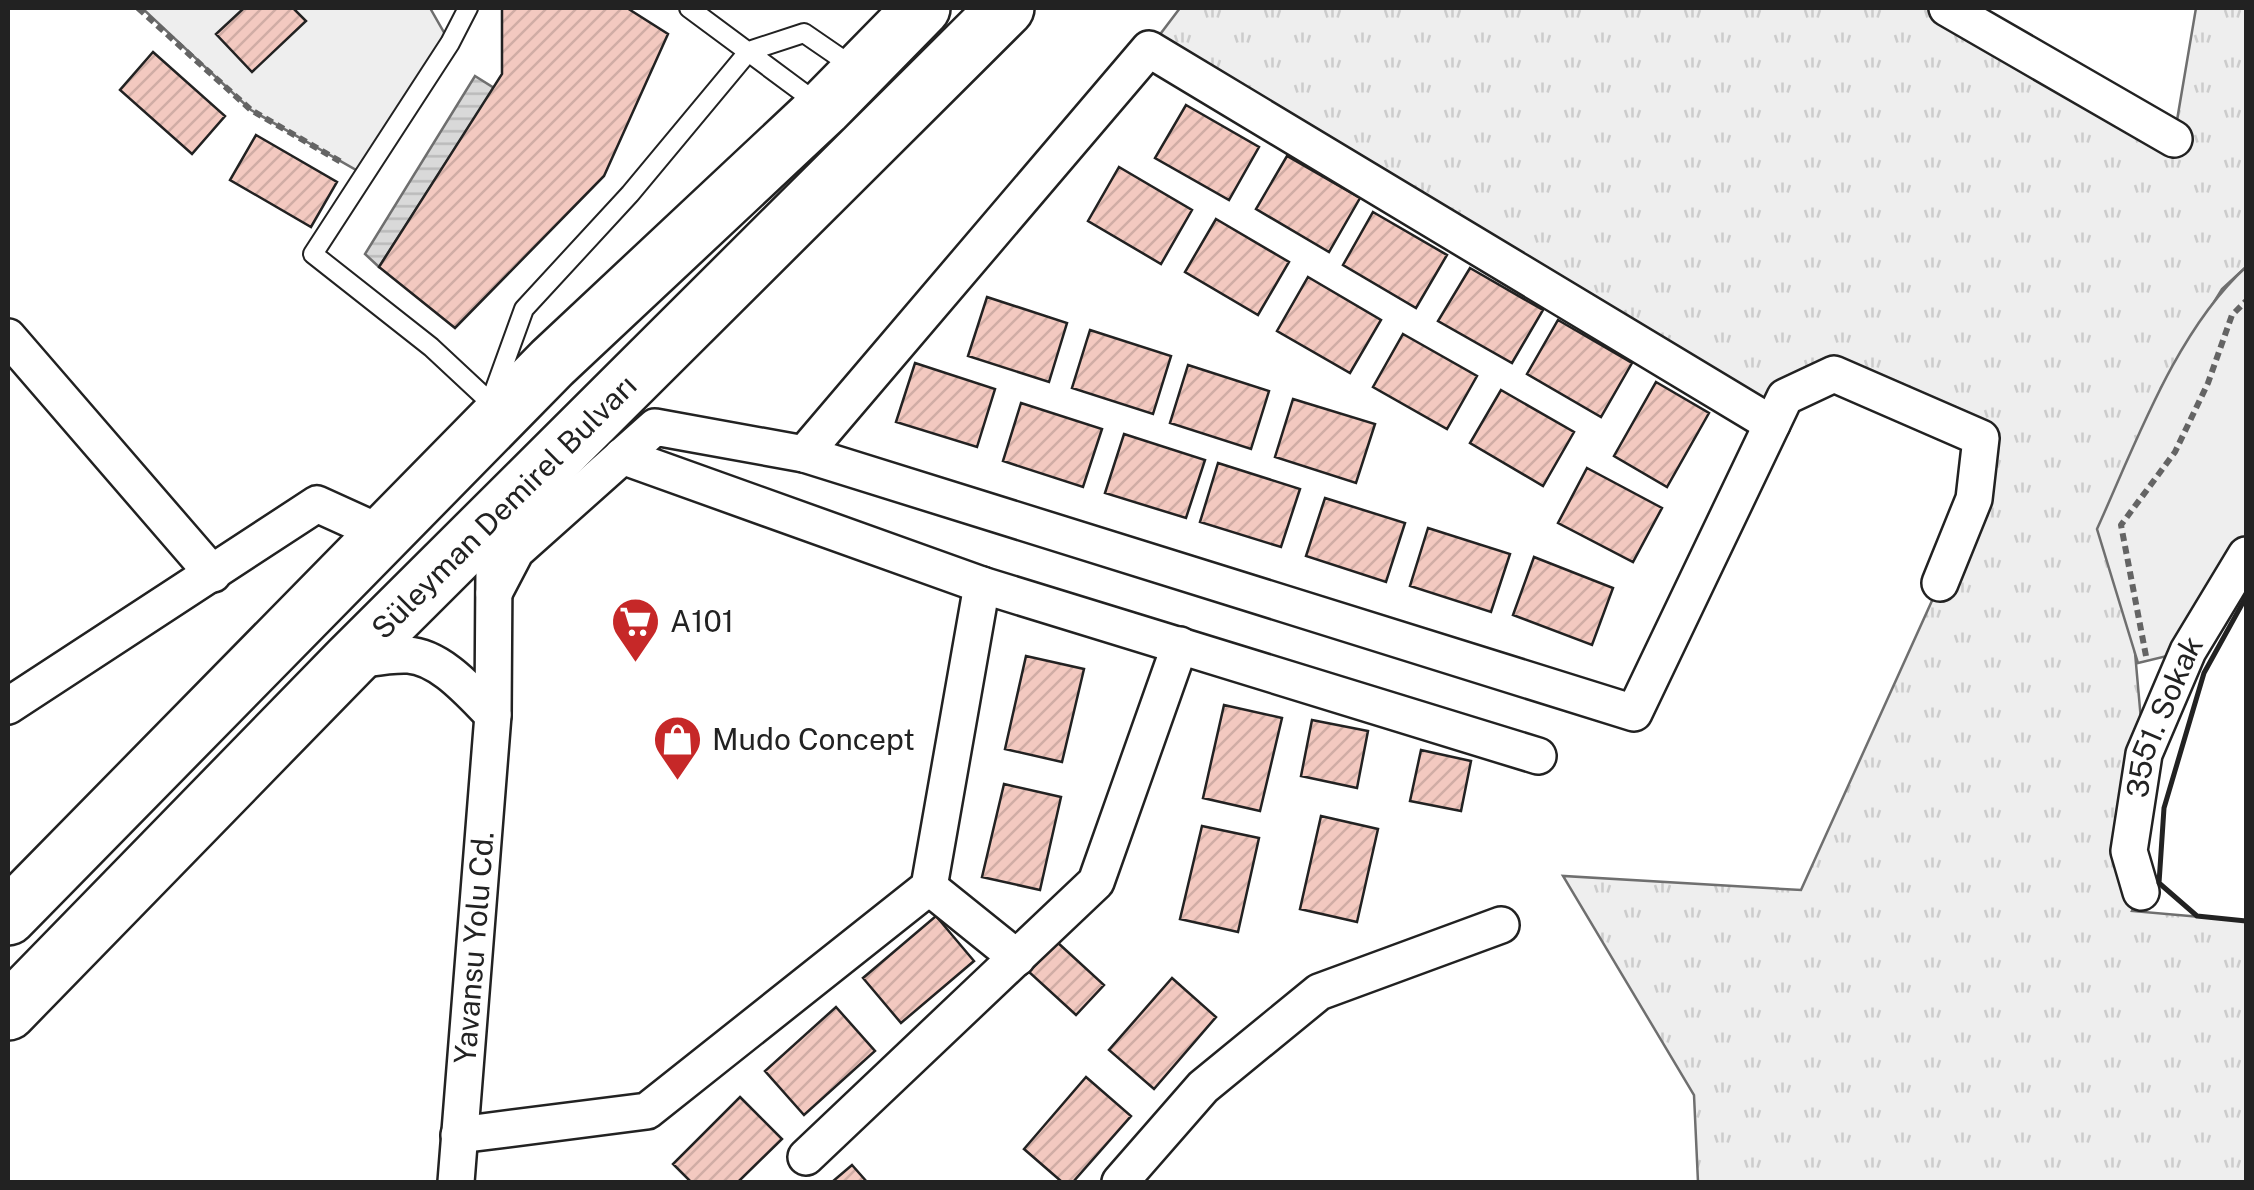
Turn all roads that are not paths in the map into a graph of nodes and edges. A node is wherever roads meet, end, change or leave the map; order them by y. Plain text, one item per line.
1 (468, 8) edge
2 (690, 8) edge
3 (922, 8) edge
4 (1006, 8) edge
5 (1965, 12) edge
6 (750, 51) junction
7 (842, 90) junction
8 (2174, 139) dead end
9 (8, 337) edge
10 (484, 419) junction
11 (1772, 424) junction
12 (804, 454) junction
13 (622, 456) junction
14 (495, 516) junction
15 (381, 534) junction
16 (2246, 555) edge
17 (213, 574) junction
18 (1940, 583) dead end
19 (982, 585) junction
20 (494, 593) junction
21 (1180, 645) junction
22 (350, 661) junction
23 (8, 706) edge
24 (493, 715) junction
25 (1538, 756) dead end
26 (929, 887) junction
27 (2141, 892) dead end
28 (8, 916) edge
29 (1501, 925) dead end
30 (1017, 958) junction
31 (8, 1012) edge
32 (459, 1135) junction
33 (806, 1157) dead end
34 (456, 1182) edge
35 (1120, 1182) edge

1 - 10 lane
2 - 6 lane
3 - 7 highway
4 - 14 highway, Süleyman Demirel Bulvarı
5 - 8 street
6 - 7 lane
6 - 7 lane
6 - 10 lane
7 - 10 highway
9 - 17 street
10 - 15 highway
11 - 12 street
11 - 12 street
11 - 18 street
12 - 13 street
13 - 19 street
13 - 20 street
14 - 20 street, Yavansu Yolu Cd.
14 - 22 highway, Süleyman Demirel Bulvarı
15 - 17 street
15 - 28 highway
16 - 27 street, 3551. Sokak
17 - 23 street
19 - 21 street
19 - 26 street
20 - 24 street, Yavansu Yolu Cd.
21 - 25 street
21 - 30 street
22 - 24 street
22 - 31 highway, Süleyman Demirel Bulvarı
24 - 32 street, Yavansu Yolu Cd.
26 - 30 street
26 - 32 street
29 - 35 street
30 - 33 street
32 - 34 street, Yavansu Yolu Cd.

